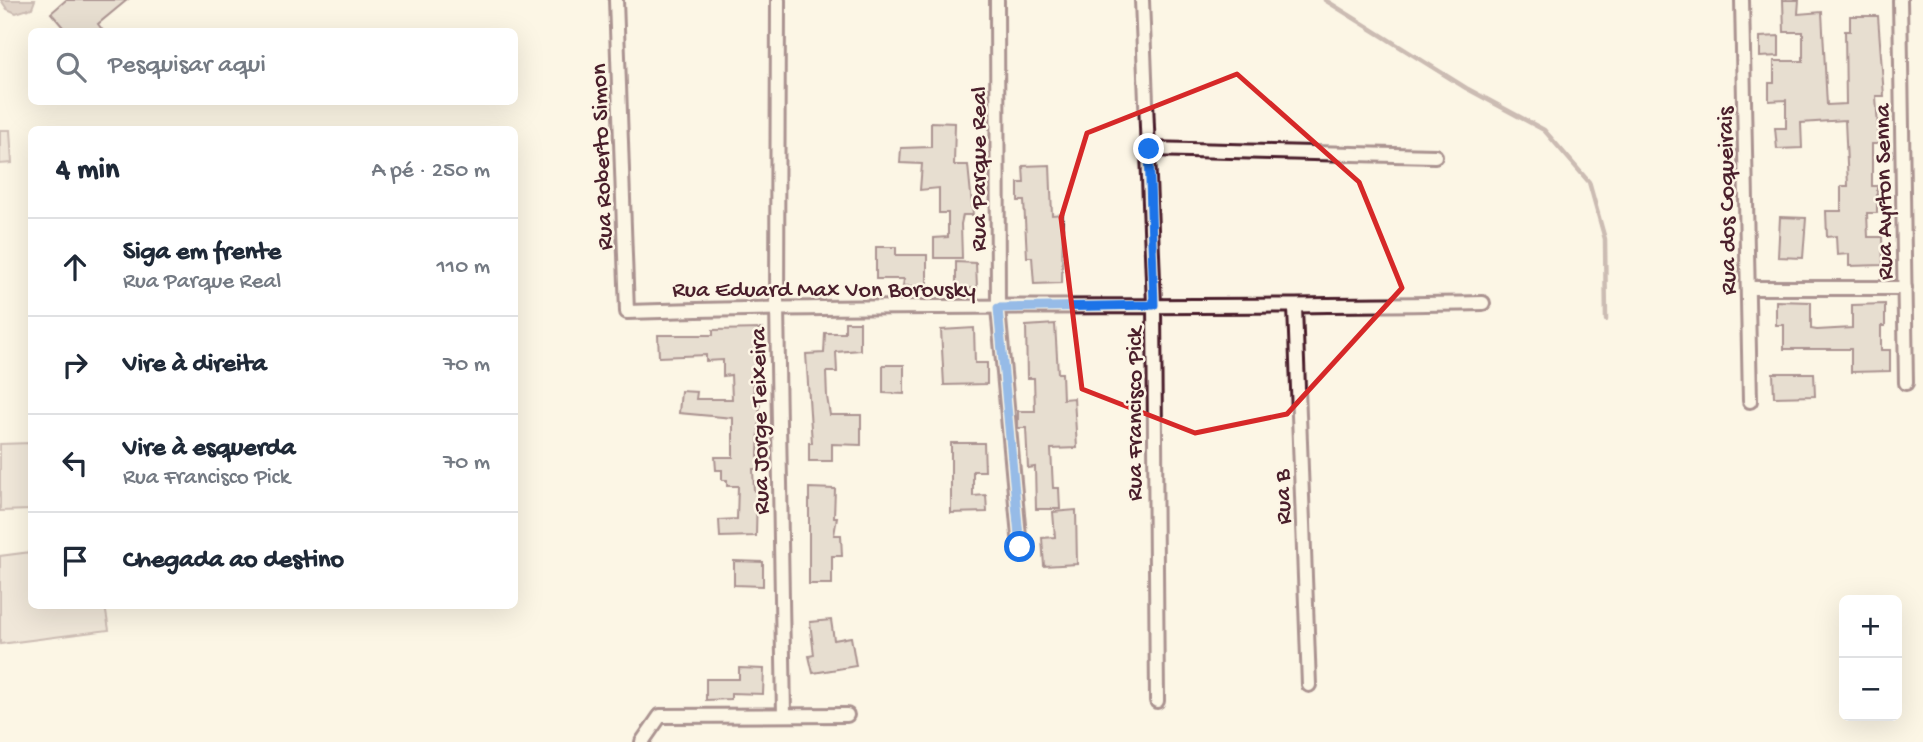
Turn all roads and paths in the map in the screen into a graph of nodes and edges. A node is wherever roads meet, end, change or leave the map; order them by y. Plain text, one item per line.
1 (616, 0) edge
2 (778, 0) edge
3 (997, 0) edge
4 (1142, 0) edge
5 (1742, 0) edge
6 (1900, 0) edge
7 (1149, 149) junction
8 (1434, 156) dead end
9 (1748, 288) junction
10 (1905, 288) junction
11 (1483, 303) dead end
12 (1154, 305) junction
13 (777, 307) junction
14 (1296, 307) junction
15 (998, 308) junction
16 (627, 312) joint
17 (1906, 383) dead end
18 (1750, 401) dead end
19 (1020, 547) dead end
20 (1308, 685) dead end
21 (1157, 701) dead end
22 (784, 715) junction
23 (847, 715) dead end
24 (642, 740) edge

1 - 16 street, Rua Roberto Simon
2 - 13 street, Rua Jorge Teixeira
3 - 15 street, Rua Parque Real
4 - 7 street, Rua Francisco Pick
5 - 9 street, Rua dos Coqueirais
6 - 10 street, Rua Ayrton Senna
7 - 8 street
7 - 12 street, Rua Francisco Pick
9 - 10 street
9 - 18 street, Rua dos Coqueirais
10 - 17 street, Rua Ayrton Senna
11 - 14 street, Rua Eduard Max Von Borovsky
12 - 14 street, Rua Eduard Max Von Borovsky
12 - 15 street, Rua Eduard Max Von Borovsky
12 - 21 street, Rua Francisco Pick
13 - 15 street, Rua Eduard Max Von Borovsky
13 - 16 street, Rua Eduard Max Von Borovsky
13 - 22 street, Rua Jorge Teixeira
14 - 20 street, Rua B
15 - 19 street, Rua Parque Real
22 - 23 street
22 - 24 street

